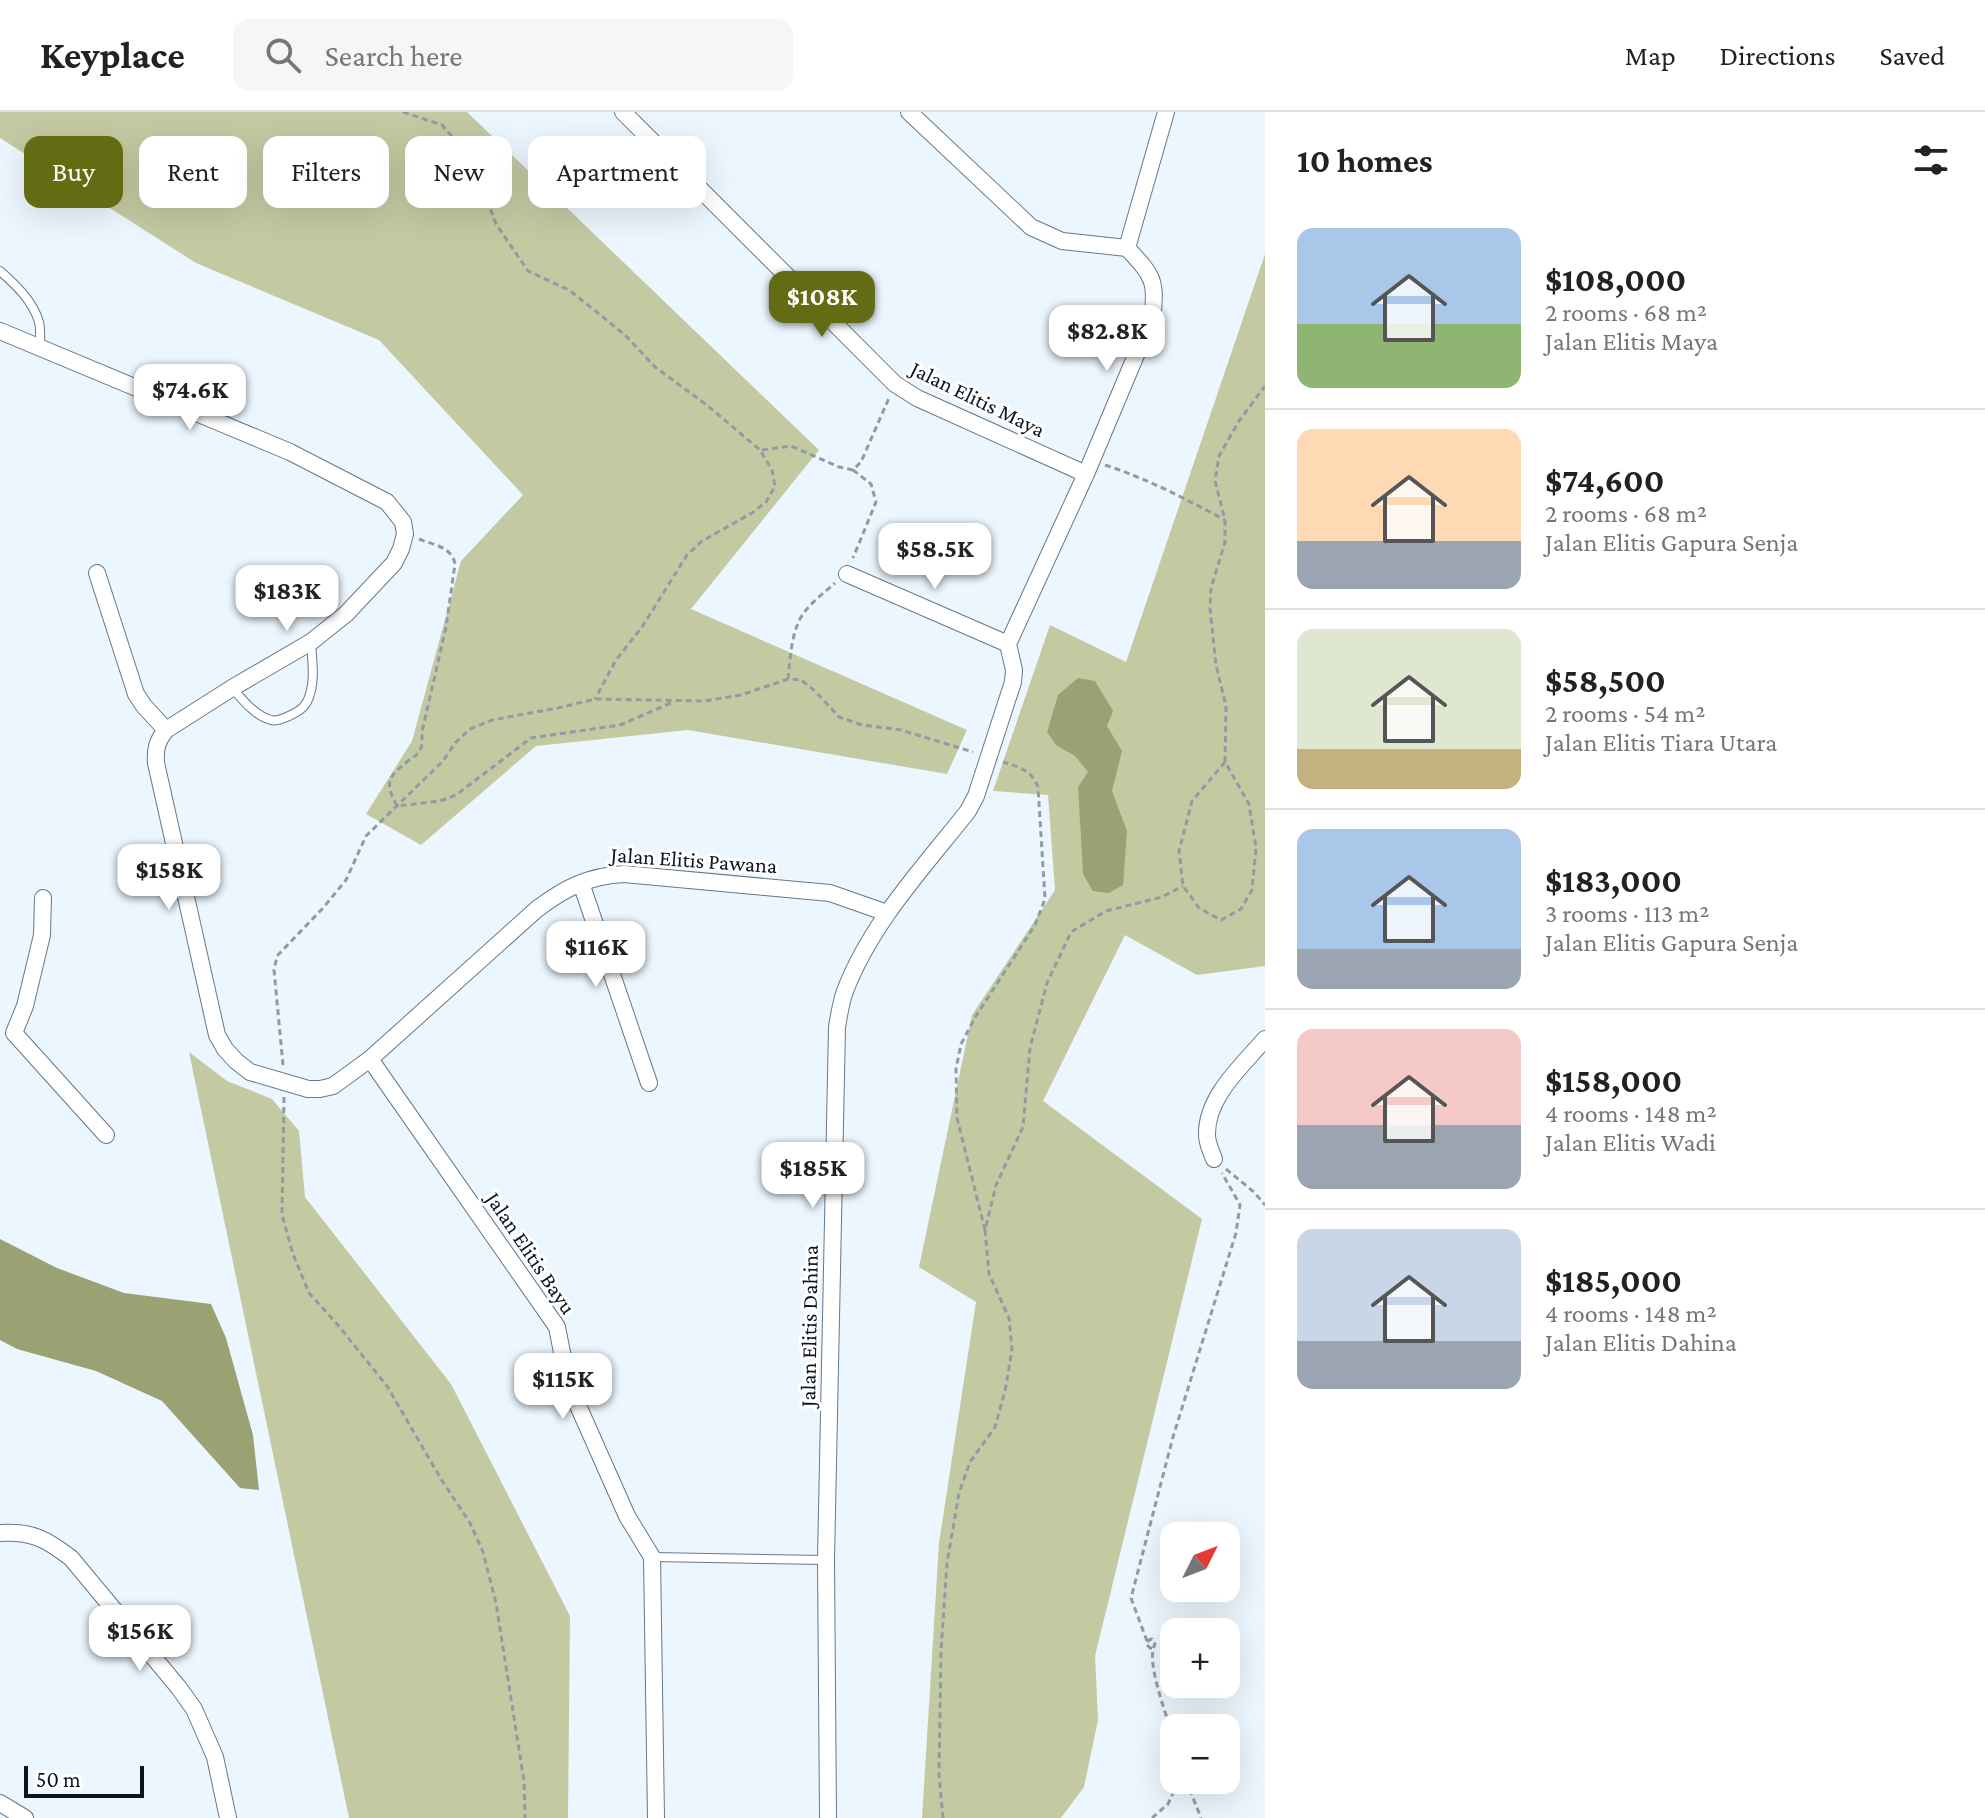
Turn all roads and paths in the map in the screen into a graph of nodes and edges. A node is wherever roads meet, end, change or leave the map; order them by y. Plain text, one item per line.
1 (403, 112) edge
2 (623, 112) edge
3 (909, 112) edge
4 (1166, 112) edge
5 (1127, 248) junction
6 (0, 271) edge
7 (0, 331) edge
8 (40, 348) junction
9 (895, 384) junction
10 (1265, 386) edge
11 (760, 450) junction
12 (1088, 469) junction
13 (853, 470) junction
14 (1225, 520) junction
15 (405, 534) junction
16 (97, 573) dead end
17 (847, 574) junction
18 (311, 642) junction
19 (1008, 644) junction
20 (788, 679) junction
21 (232, 688) junction
22 (595, 699) junction
23 (674, 701) junction
24 (166, 730) junction
25 (990, 758) junction
26 (1225, 762) junction
27 (397, 806) junction
28 (581, 883) junction
29 (1183, 886) junction
30 (43, 898) dead end
31 (887, 913) junction
32 (7, 1035) edge
33 (1265, 1039) edge
34 (370, 1059) junction
35 (285, 1083) junction
36 (649, 1083) dead end
37 (106, 1135) dead end
38 (1214, 1159) junction
39 (1265, 1205) edge
40 (985, 1230) junction
41 (0, 1533) edge
42 (652, 1557) junction
43 (826, 1560) junction
44 (1167, 1714) edge
45 (0, 1785) edge
46 (1173, 1794) edge
47 (1192, 1794) edge
48 (2, 1804) edge
49 (25, 1818) edge
50 (228, 1818) edge
51 (525, 1818) edge
52 (656, 1818) edge
53 (828, 1818) edge
54 (943, 1818) edge
55 (1152, 1818) edge
56 (1201, 1818) edge

1 - 11 path
2 - 9 street, Jalan Elitis Maya
3 - 5 street
4 - 5 street
5 - 12 street
6 - 8 lane
7 - 8 street
8 - 15 street
9 - 12 street, Jalan Elitis Maya
9 - 13 path
10 - 14 path
11 - 13 path
11 - 22 path
12 - 14 path
12 - 19 street
13 - 17 path
14 - 26 path
15 - 18 street
15 - 27 path
16 - 24 street
17 - 19 street
17 - 20 path
18 - 21 street
18 - 21 lane
19 - 25 street, Jalan Elitis Dahina
20 - 23 path
20 - 25 path
21 - 24 street
22 - 23 path
22 - 27 path
23 - 27 path
24 - 35 street, Jalan Elitis Pawana
25 - 31 street, Jalan Elitis Dahina
25 - 40 path
26 - 29 path
26 - 29 path
27 - 35 path
28 - 31 street, Jalan Elitis Pawana
28 - 34 street, Jalan Elitis Pawana
28 - 36 street
29 - 40 path
30 - 32 street
31 - 43 street, Jalan Elitis Dahina
32 - 37 street
33 - 38 street
34 - 35 street, Jalan Elitis Pawana
34 - 42 street, Jalan Elitis Bayu
35 - 51 path
38 - 39 path
38 - 44 path
40 - 54 path
41 - 50 street
42 - 43 lane
42 - 52 street
43 - 53 street, Jalan Elitis Dahina
45 - 48 street
46 - 55 path
47 - 56 path
48 - 49 street

